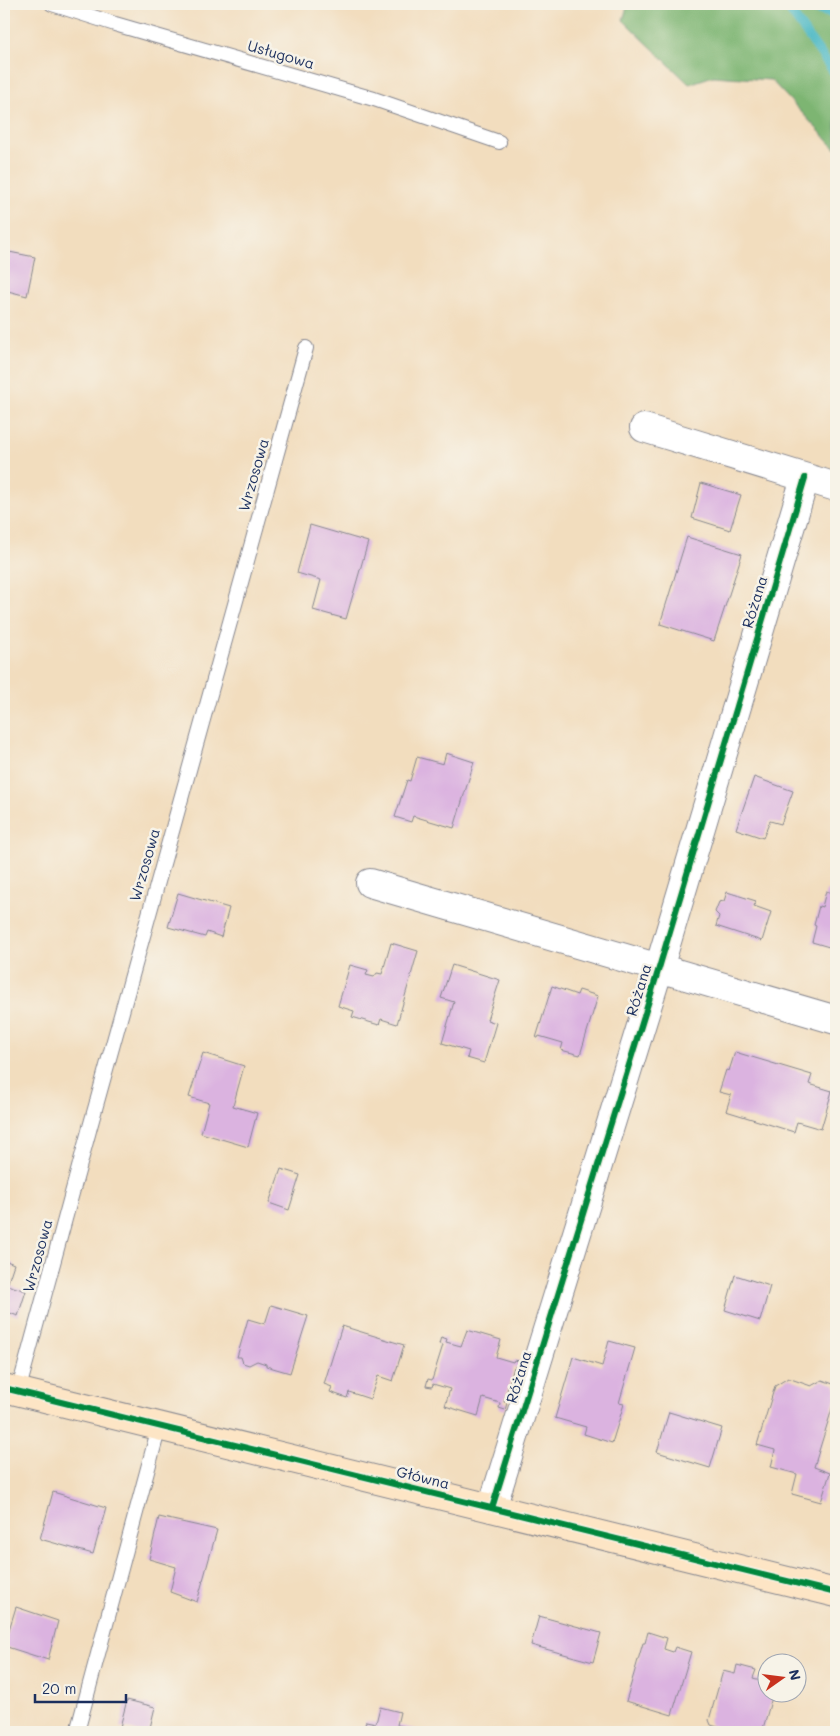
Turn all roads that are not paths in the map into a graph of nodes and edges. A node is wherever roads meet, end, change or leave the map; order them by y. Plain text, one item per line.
1 (52, 4) edge
2 (499, 142) dead end
3 (306, 348) dead end
4 (644, 428) dead end
5 (804, 478) junction
6 (836, 487) edge
7 (370, 883) dead end
8 (659, 968) junction
9 (836, 1020) edge
10 (11, 1390) edge
11 (158, 1427) junction
12 (492, 1508) junction
13 (836, 1593) edge
14 (77, 1732) edge

1 - 2 lane, Usługowa
3 - 10 lane, Wrzosowa
4 - 5 street
5 - 6 street
5 - 8 street, Różana
7 - 8 street, Różana
8 - 9 street, Różana
8 - 12 street, Różana
10 - 11 street, Główna
11 - 12 street, Główna
11 - 14 lane
12 - 13 street, Główna

